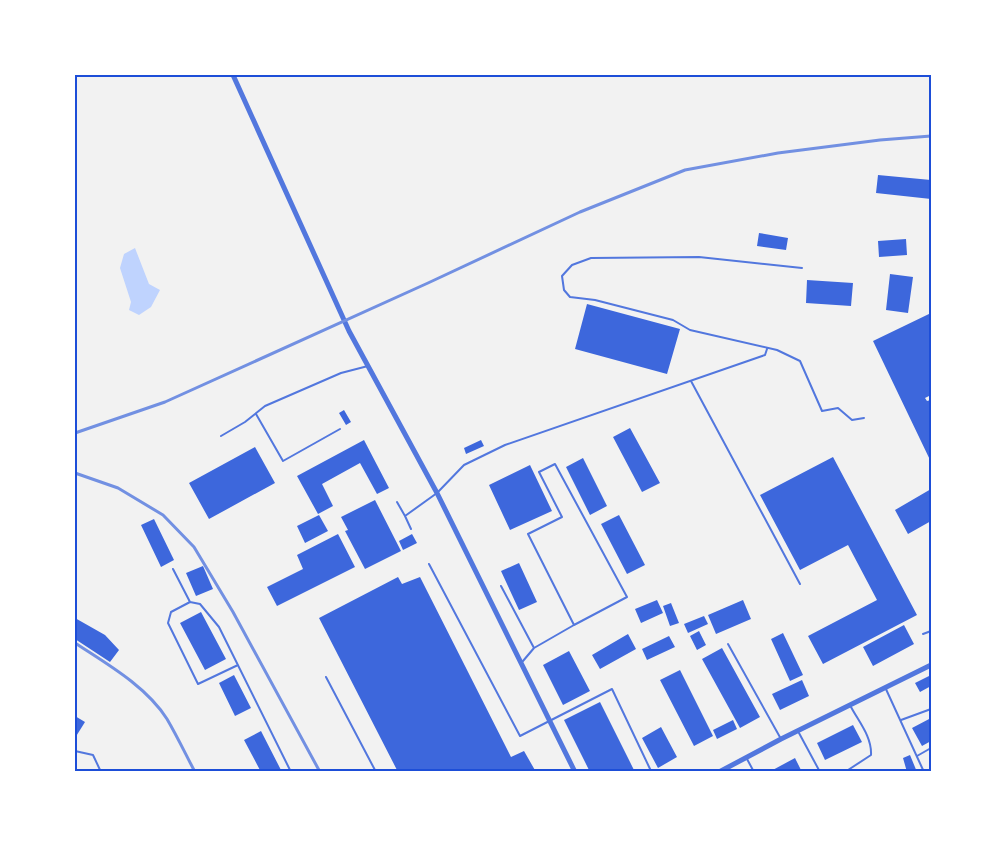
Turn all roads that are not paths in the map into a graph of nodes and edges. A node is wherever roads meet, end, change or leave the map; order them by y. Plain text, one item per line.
1 (232, 75) edge
2 (802, 268) dead end
3 (767, 349) junction
4 (368, 366) junction
5 (691, 381) junction
6 (256, 414) junction
7 (864, 418) dead end
8 (340, 429) dead end
9 (221, 436) dead end
10 (437, 493) junction
11 (396, 502) dead end
12 (405, 516) junction
13 (411, 529) dead end
14 (429, 564) dead end
15 (173, 569) dead end
16 (800, 584) dead end
17 (501, 586) dead end
18 (189, 602) junction
19 (574, 625) junction
20 (931, 631) edge
21 (923, 634) dead end
22 (728, 644) dead end
23 (534, 648) junction
24 (238, 664) junction
25 (521, 664) junction
26 (931, 664) edge
27 (326, 677) dead end
28 (885, 687) junction
29 (851, 707) dead end
30 (931, 709) edge
31 (902, 720) junction
32 (551, 721) junction
33 (799, 733) dead end
34 (781, 739) junction
35 (931, 748) edge
36 (75, 751) edge
37 (917, 756) junction
38 (747, 759) dead end
39 (651, 771) edge
40 (101, 772) edge
41 (291, 772) edge
42 (376, 772) edge
43 (575, 772) edge
44 (719, 772) edge
45 (754, 772) edge
46 (820, 772) edge
47 (845, 772) edge
48 (924, 772) edge

1 - 4 street
2 - 3 lane
3 - 5 lane
3 - 7 lane
4 - 6 lane
4 - 10 street
5 - 10 lane
5 - 16 lane
6 - 8 lane
6 - 9 lane
10 - 12 lane
10 - 25 street
11 - 12 lane
12 - 13 lane
14 - 32 lane
15 - 18 lane
17 - 23 lane
18 - 24 lane
18 - 24 lane
19 - 19 lane
19 - 23 lane
20 - 21 lane
22 - 34 lane
23 - 25 lane
24 - 41 lane
25 - 32 street
26 - 28 street
27 - 42 lane
28 - 31 lane
28 - 34 street
29 - 47 lane
30 - 31 lane
31 - 37 lane
32 - 39 lane
32 - 43 street
33 - 46 lane
34 - 44 street
35 - 37 lane
36 - 40 lane
37 - 48 lane
38 - 45 lane

